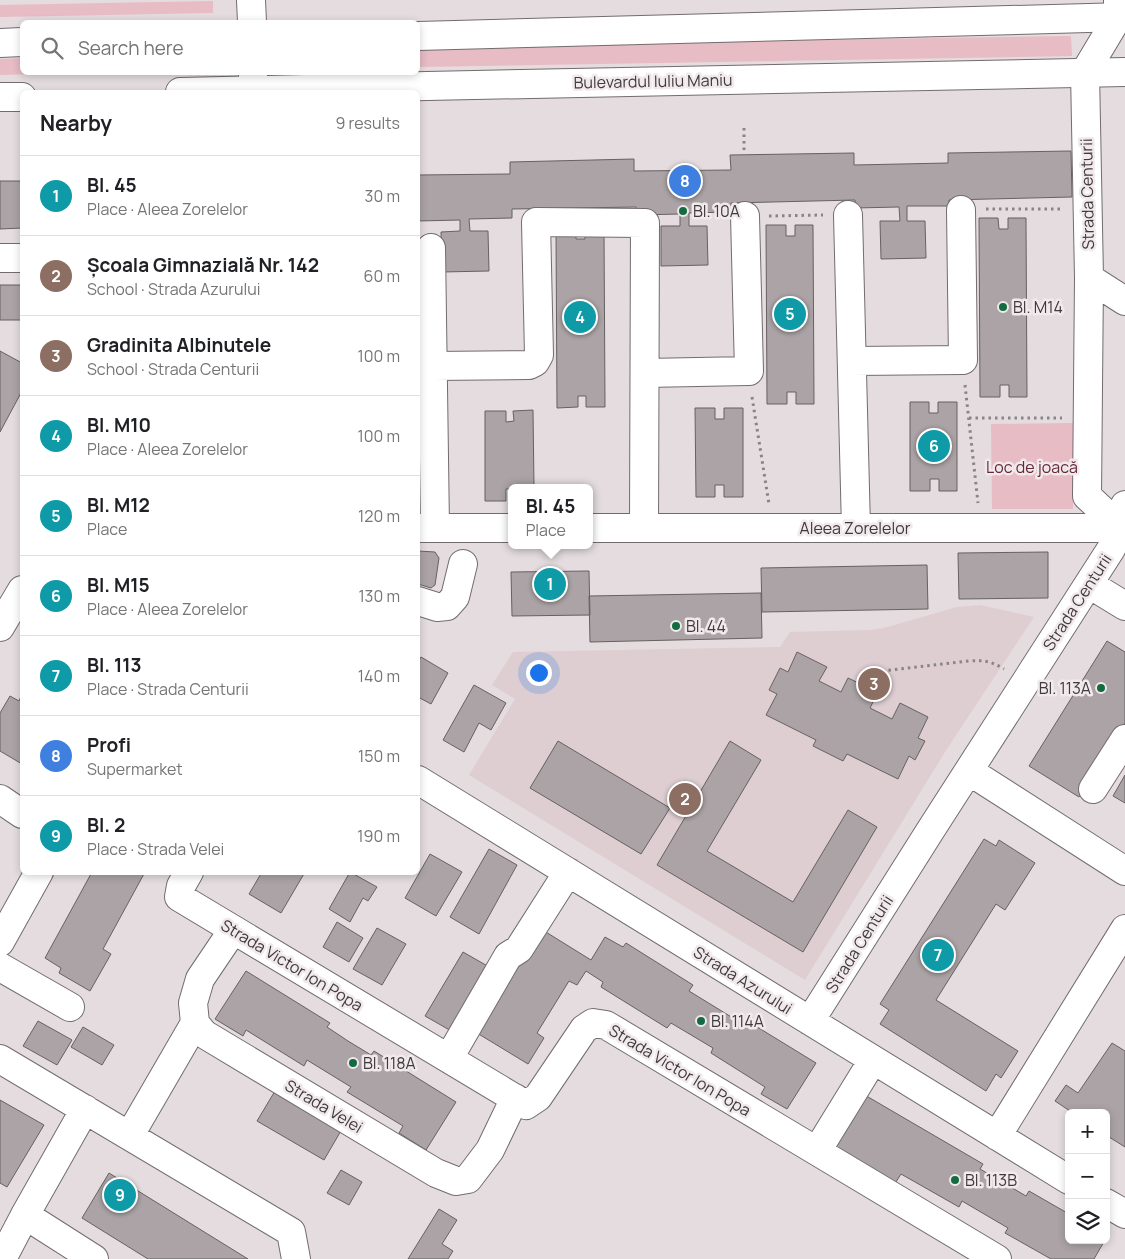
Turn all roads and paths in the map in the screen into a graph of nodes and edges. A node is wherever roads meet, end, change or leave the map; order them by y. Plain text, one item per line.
1 (252, 0) edge
2 (1120, 11) edge
3 (252, 20) edge
4 (420, 36) edge
5 (0, 42) edge
6 (20, 42) edge
7 (1085, 72) junction
8 (1125, 72) edge
9 (253, 85) edge
10 (201, 90) edge
11 (0, 97) edge
12 (20, 97) edge
13 (744, 128) dead end
14 (744, 155) dead end
15 (1088, 208) junction
16 (961, 210) joint
17 (848, 215) joint
18 (745, 216) joint
19 (431, 248) dead end
20 (0, 258) edge
21 (20, 258) edge
22 (1089, 278) junction
23 (1125, 301) edge
24 (963, 360) junction
25 (853, 361) junction
26 (433, 366) junction
27 (748, 371) junction
28 (644, 373) junction
29 (969, 418) junction
30 (1088, 418) junction
31 (1123, 517) edge
32 (426, 528) edge
33 (508, 528) edge
34 (593, 528) edge
35 (644, 528) junction
36 (772, 528) junction
37 (856, 528) junction
38 (981, 528) junction
39 (463, 564) dead end
40 (1089, 584) junction
41 (20, 593) edge
42 (420, 602) edge
43 (1125, 606) edge
44 (0, 627) edge
45 (882, 671) dead end
46 (1026, 682) junction
47 (1125, 739) edge
48 (969, 771) junction
49 (420, 781) edge
50 (1093, 789) dead end
51 (0, 799) edge
52 (20, 813) edge
53 (1125, 871) edge
54 (568, 872) junction
55 (37, 875) edge
56 (187, 875) edge
57 (1125, 929) edge
58 (233, 930) junction
59 (0, 942) edge
60 (0, 967) edge
61 (70, 1007) dead end
62 (810, 1021) junction
63 (194, 1023) junction
64 (449, 1058) junction
65 (0, 1059) edge
66 (873, 1060) junction
67 (515, 1098) junction
68 (85, 1109) junction
69 (130, 1135) junction
70 (997, 1136) junction
71 (817, 1151) junction
72 (1065, 1178) edge
73 (1110, 1205) edge
74 (1125, 1214) edge
75 (25, 1215) junction
76 (2, 1259) edge
77 (94, 1259) edge
78 (296, 1259) edge
79 (997, 1259) edge

1 - 3 street
2 - 4 street
2 - 7 street
5 - 6 street
7 - 8 street, Bulevardul Iuliu Maniu
7 - 9 street, Bulevardul Iuliu Maniu
7 - 15 street, Strada Centurii
9 - 10 street, Bulevardul Iuliu Maniu
11 - 12 street
13 - 14 path
15 - 16 path
15 - 22 street, Strada Centurii
16 - 24 street
17 - 18 path
17 - 25 street
18 - 27 street
19 - 26 street
20 - 21 street
22 - 23 street
22 - 30 street, Strada Centurii
24 - 25 street
24 - 29 path
25 - 37 street
26 - 28 street
26 - 32 street
27 - 28 street
27 - 36 path
28 - 35 street
29 - 30 path
29 - 38 path
30 - 31 street, Strada Centurii
31 - 38 street, Aleea Zorelelor
31 - 40 street, Strada Centurii
32 - 33 street
34 - 35 street, Aleea Zorelelor
35 - 36 street, Aleea Zorelelor
36 - 37 street, Aleea Zorelelor
37 - 38 street, Aleea Zorelelor
39 - 42 street
40 - 43 street
40 - 46 street, Strada Centurii
41 - 44 street
45 - 46 path
46 - 48 street, Strada Centurii
47 - 50 street
48 - 53 street
48 - 62 street, Strada Centurii
49 - 54 street, Strada Azurului
51 - 52 street
54 - 62 street, Strada Azurului
54 - 64 street
55 - 59 street
56 - 58 street, Strada Victor Ion Popa
57 - 70 street
58 - 63 street
58 - 64 street, Strada Victor Ion Popa
60 - 61 street
62 - 66 street, Strada Azurului
63 - 67 street, Strada Velei
63 - 69 street
64 - 67 street, Strada Victor Ion Popa
65 - 68 street
66 - 70 street, Strada Azurului
66 - 71 street
67 - 71 street, Strada Victor Ion Popa
68 - 69 street
68 - 75 street
69 - 78 street
70 - 72 street, Strada Azurului
71 - 79 street, Strada Victor Ion Popa
73 - 74 street
75 - 76 street
75 - 77 street

